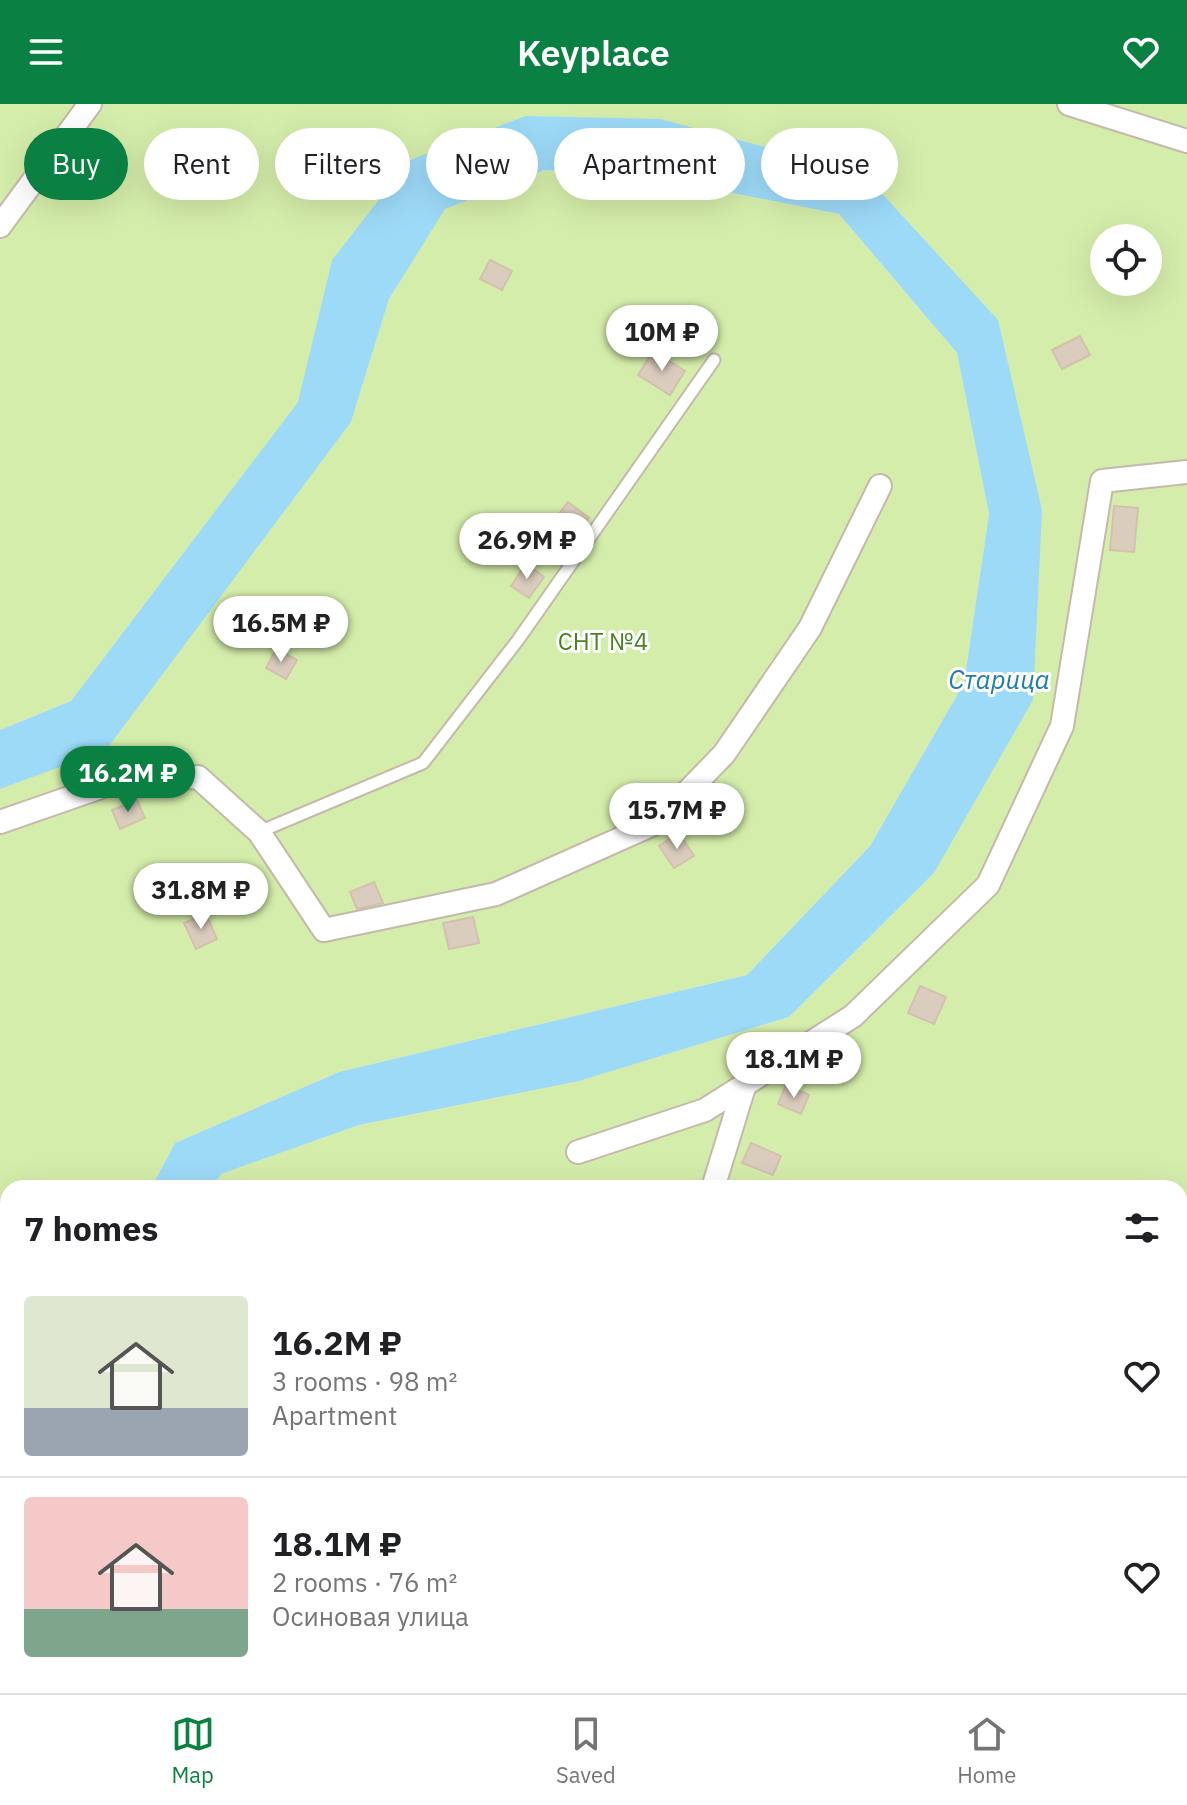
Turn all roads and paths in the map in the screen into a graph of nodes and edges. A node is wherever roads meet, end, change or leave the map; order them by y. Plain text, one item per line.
1 (90, 104) edge
2 (1069, 104) edge
3 (1187, 141) edge
4 (0, 226) edge
5 (714, 360) dead end
6 (1187, 472) edge
7 (880, 486) dead end
8 (0, 822) edge
9 (259, 832) junction
10 (744, 1087) junction
11 (578, 1152) dead end
12 (715, 1180) edge

1 - 4 street
2 - 3 street
5 - 9 lane
6 - 10 street
7 - 9 street
8 - 9 street
10 - 11 street
10 - 12 street

